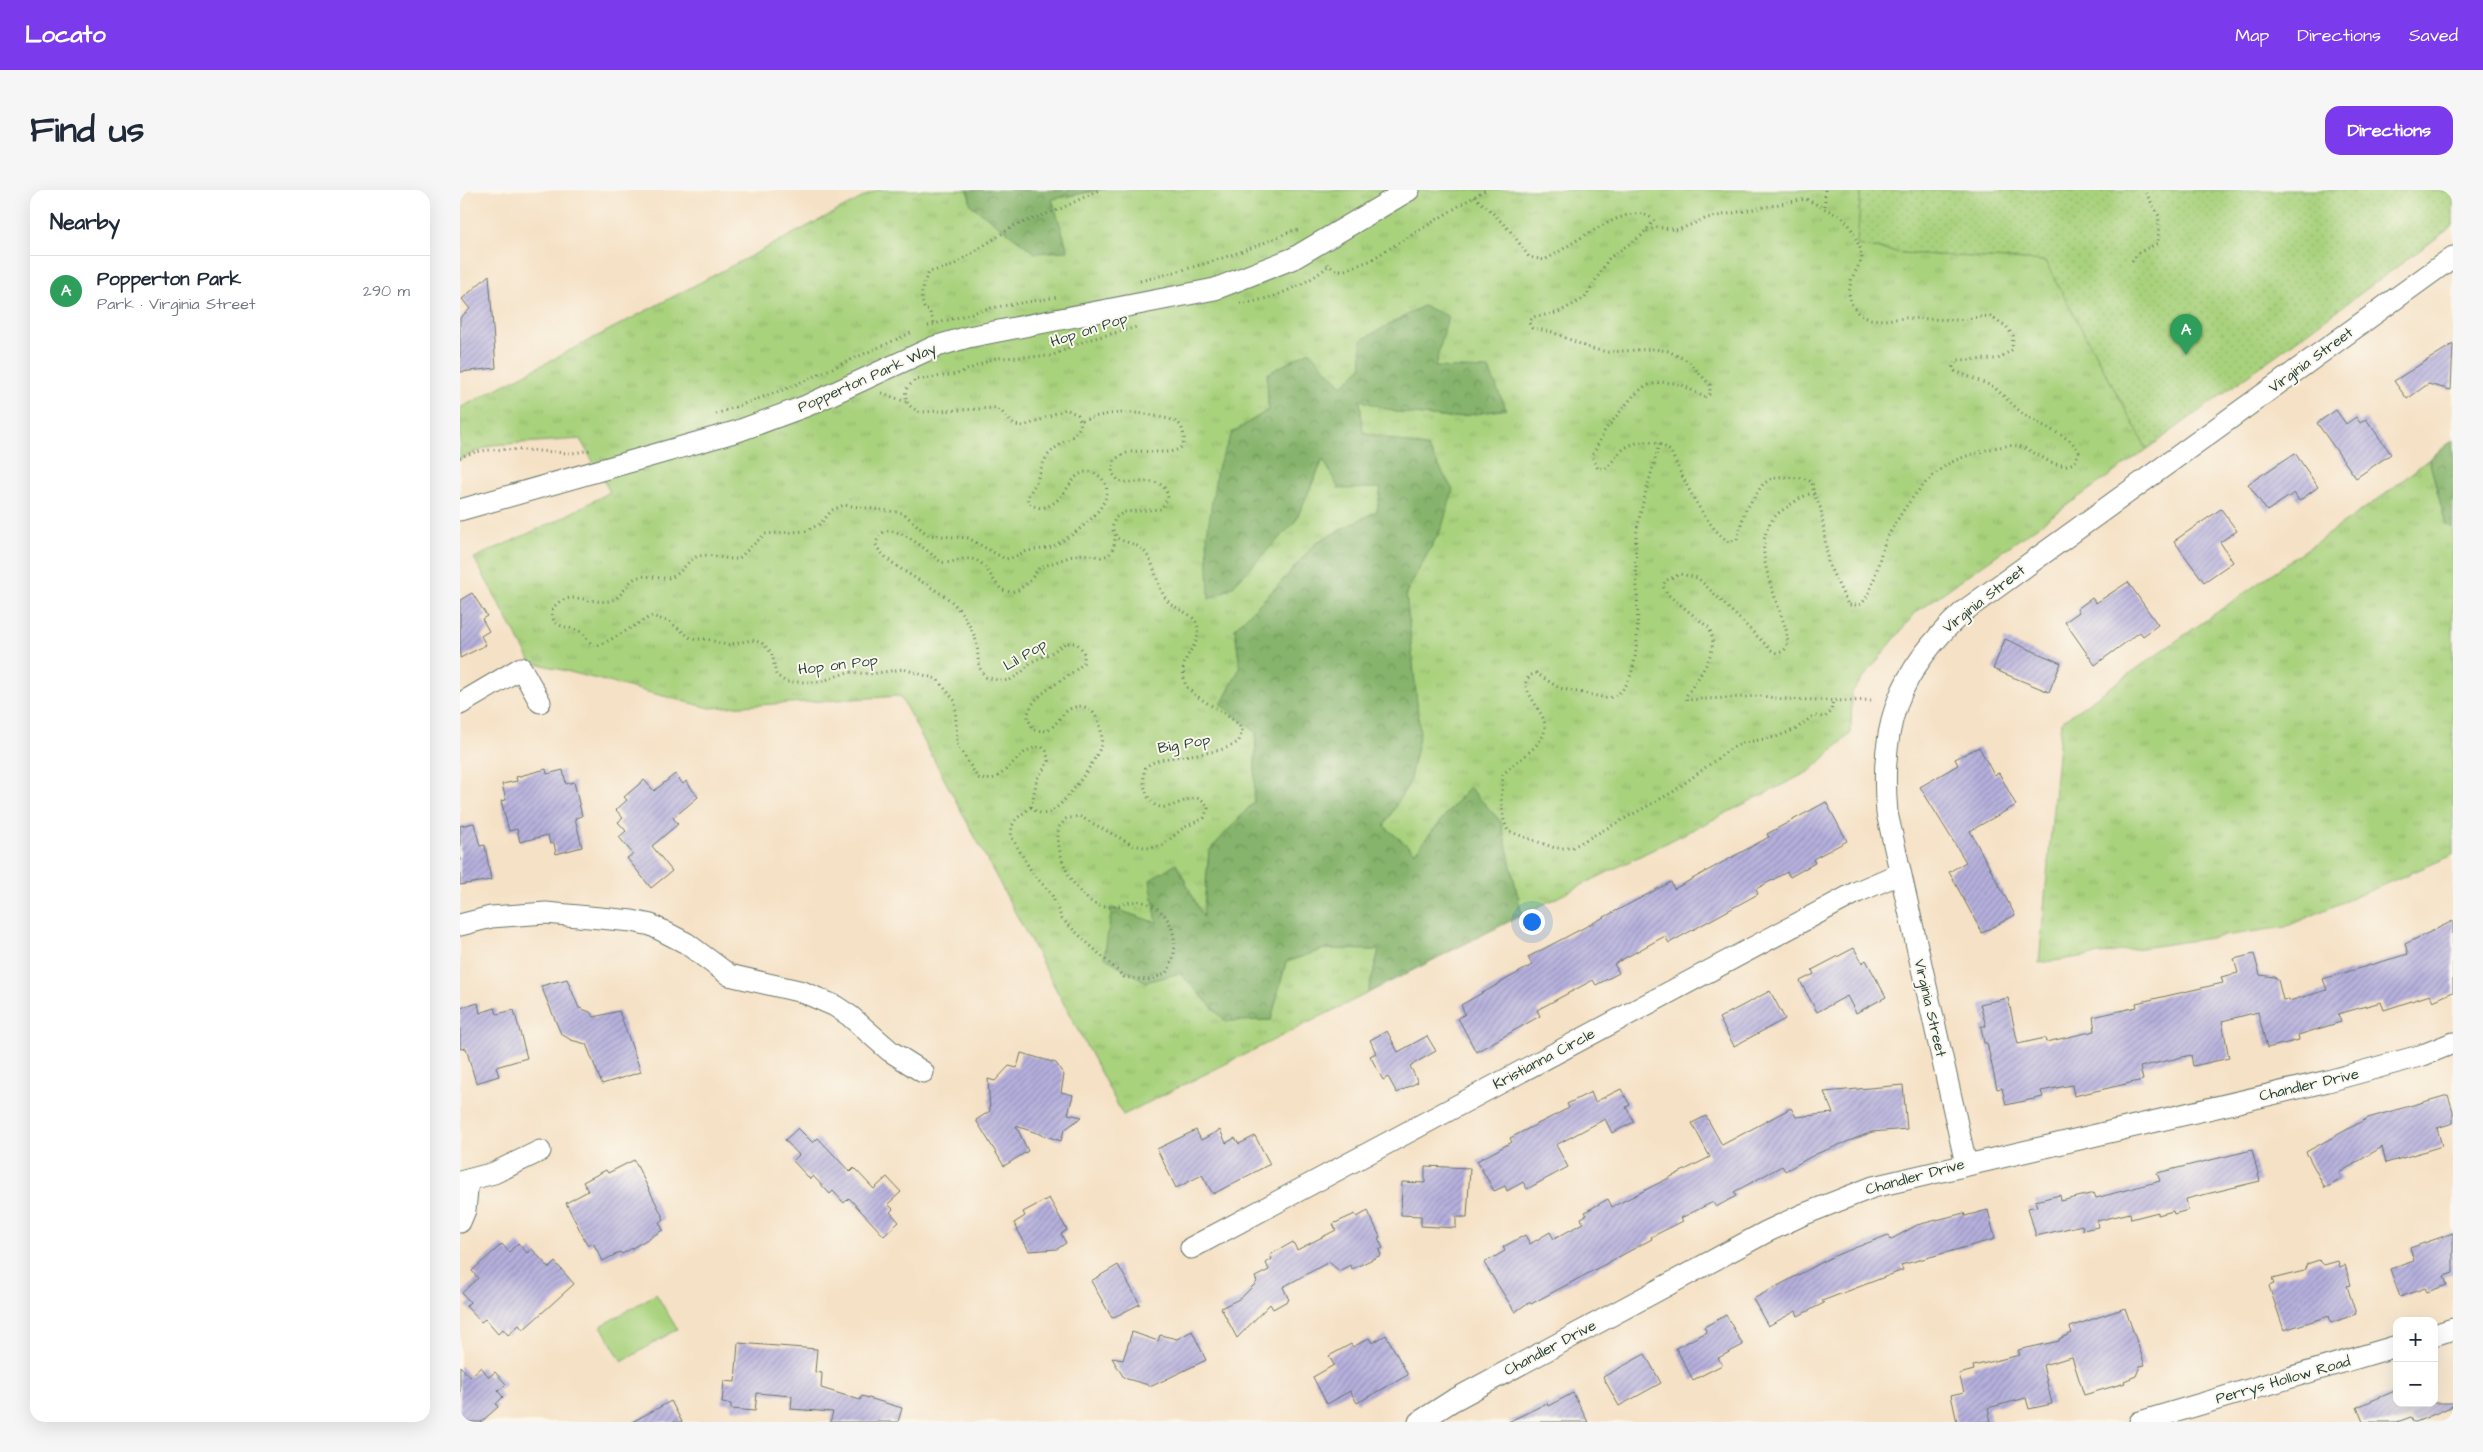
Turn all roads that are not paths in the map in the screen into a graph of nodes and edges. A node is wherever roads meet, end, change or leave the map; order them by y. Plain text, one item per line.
1 (1409, 190) edge
2 (2453, 257) edge
3 (460, 510) edge
4 (540, 702) dead end
5 (460, 704) edge
6 (1899, 874) junction
7 (460, 925) edge
8 (2453, 1043) edge
9 (923, 1072) dead end
10 (540, 1151) dead end
11 (1966, 1164) junction
12 (464, 1181) edge
13 (460, 1222) edge
14 (1191, 1248) dead end
15 (2453, 1329) edge
16 (2438, 1334) edge
17 (2393, 1347) edge
18 (1419, 1422) edge
19 (2140, 1422) edge

1 - 3 street, Popperton Park Way
2 - 6 street, Virginia Street
4 - 5 street
6 - 11 street, Virginia Street
6 - 14 street, Kristianna Circle
7 - 9 street
8 - 11 street, Chandler Drive
10 - 12 street
11 - 18 street, Chandler Drive
12 - 13 street
15 - 16 street
17 - 19 street, Perrys Hollow Road

